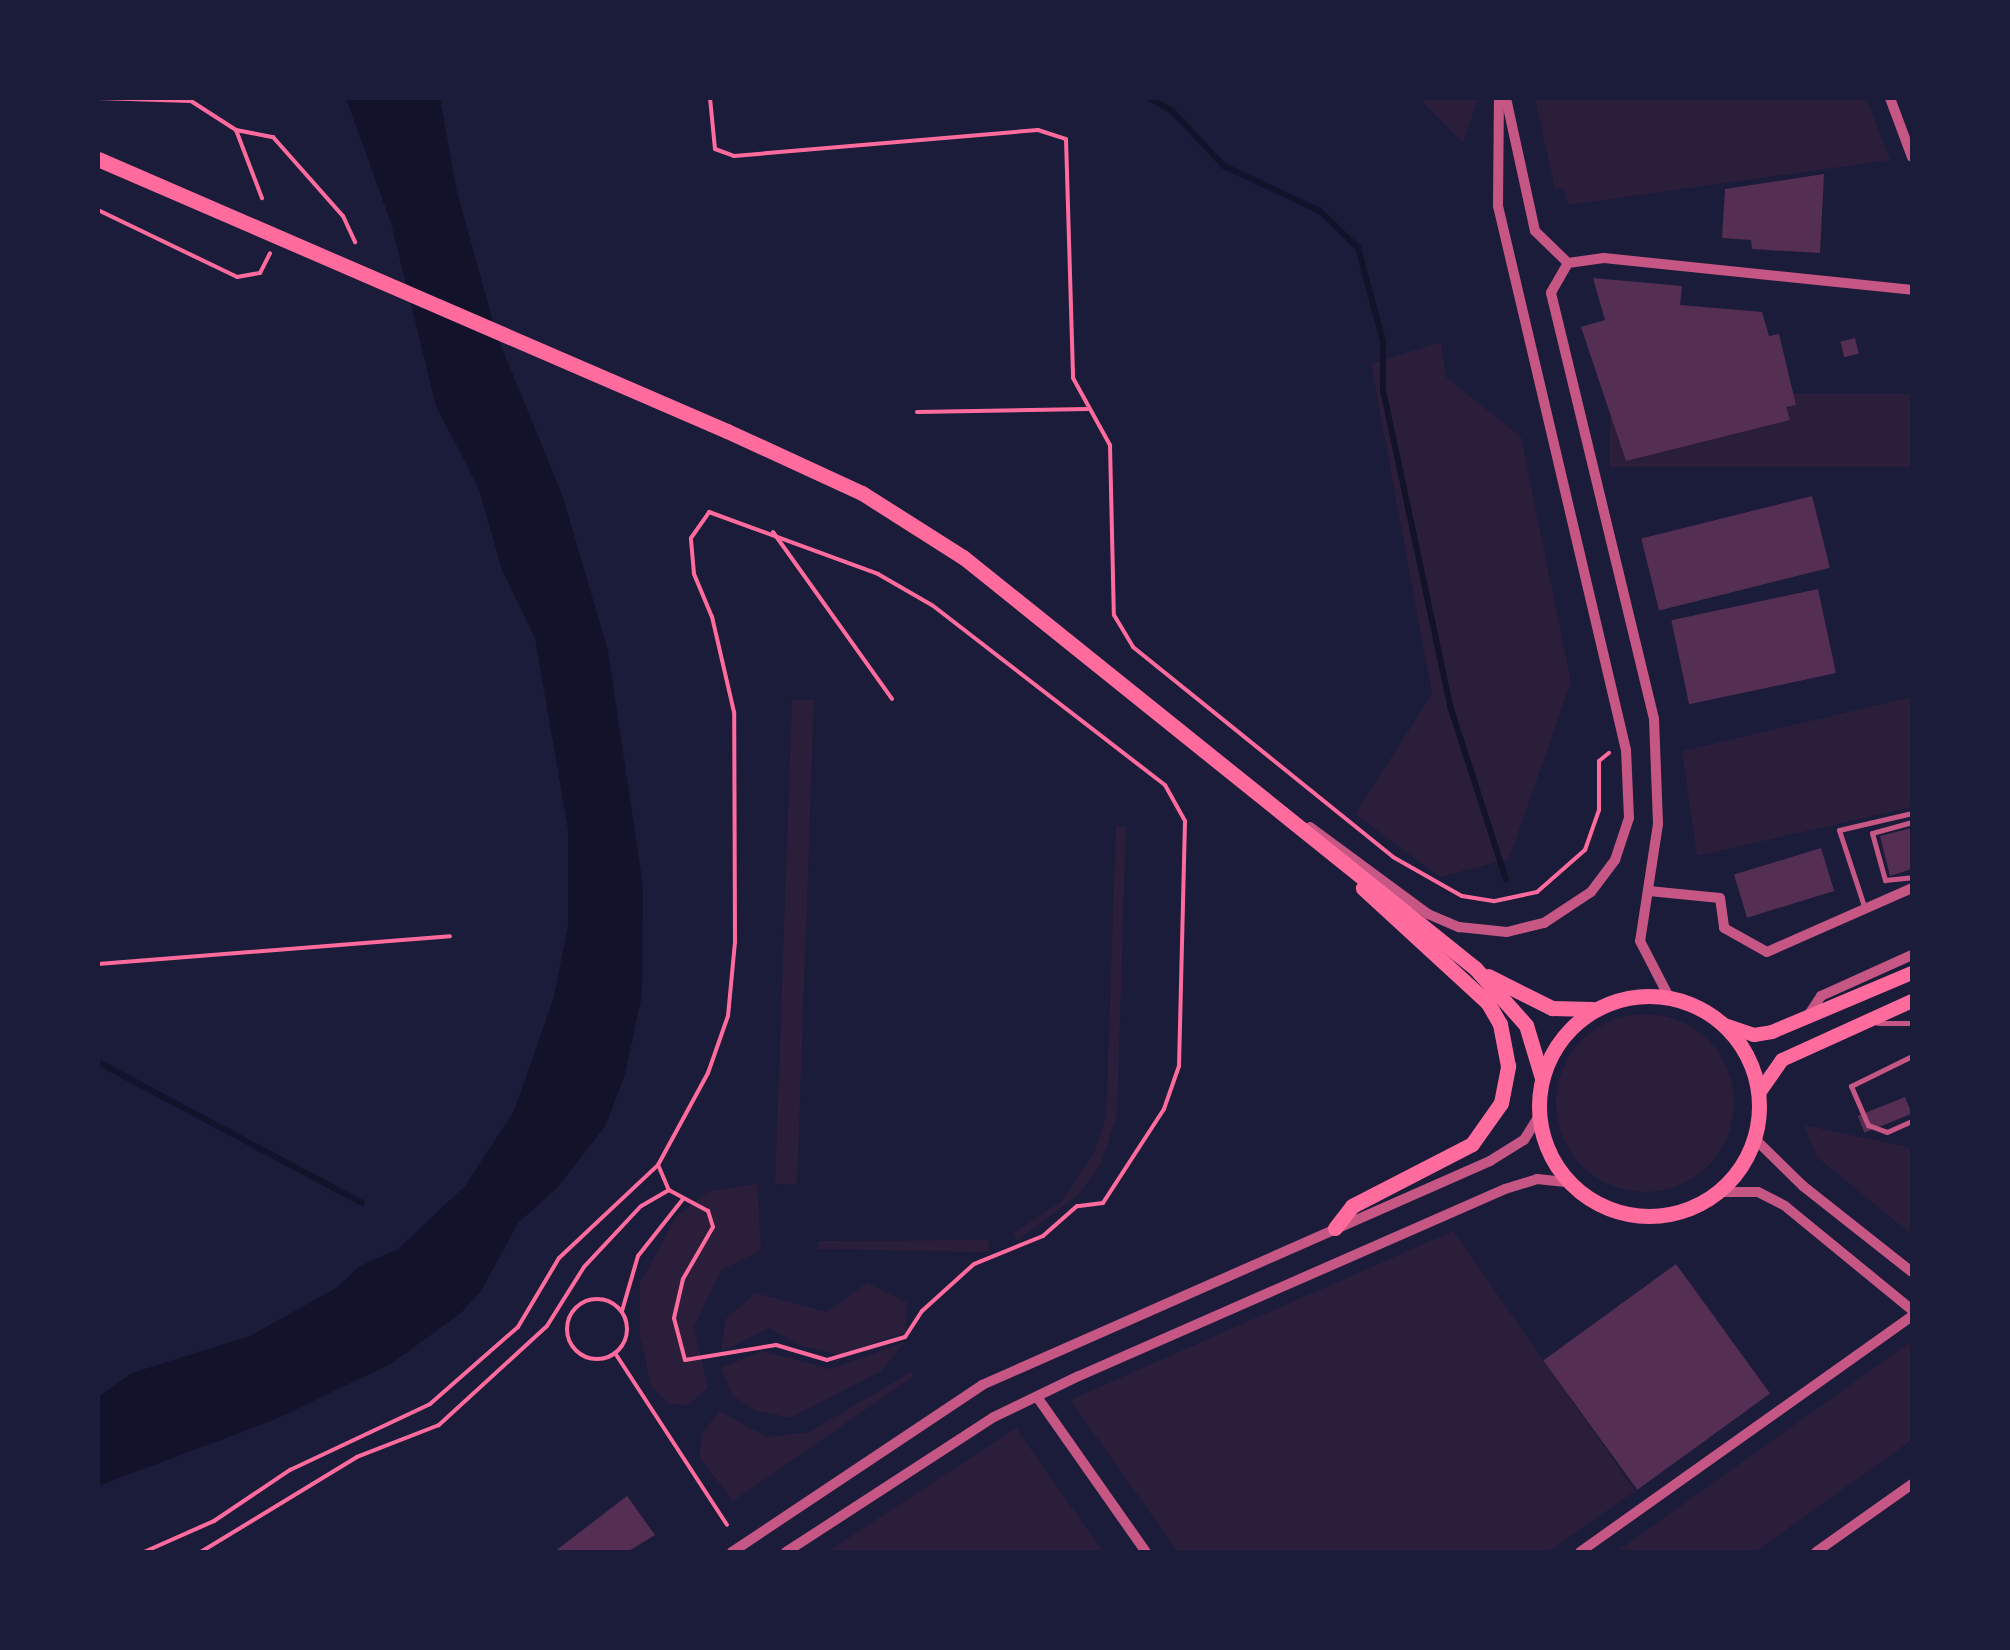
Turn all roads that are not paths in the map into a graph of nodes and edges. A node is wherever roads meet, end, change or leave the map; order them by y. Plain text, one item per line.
1 (1502, 98) edge
2 (1890, 98) edge
3 (1912, 157) edge
4 (98, 159) edge
5 (1568, 263) junction
6 (1912, 290) edge
7 (1244, 782) junction
8 (1912, 813) edge
9 (1912, 822) edge
10 (1334, 854) junction
11 (1912, 878) edge
12 (1912, 888) edge
13 (1650, 892) junction
14 (1864, 906) junction
15 (1912, 954) edge
16 (1474, 968) junction
17 (1912, 973) edge
18 (1669, 998) junction
19 (1912, 1001) edge
20 (1596, 1009) junction
21 (1805, 1020) junction
22 (1865, 1022) junction
23 (1912, 1023) edge
24 (1725, 1025) junction
25 (1912, 1056) edge
26 (1542, 1078) junction
27 (1759, 1093) junction
28 (1538, 1118) junction
29 (1912, 1121) edge
30 (1755, 1139) junction
31 (1568, 1182) junction
32 (1720, 1192) junction
33 (1335, 1228) junction
34 (1912, 1272) edge
35 (1912, 1313) edge
36 (1037, 1396) junction
37 (1912, 1484) edge
38 (732, 1552) edge
39 (786, 1552) edge
40 (1146, 1552) edge
41 (1580, 1552) edge
42 (1816, 1552) edge

1 - 5 street
1 - 7 street
2 - 3 street
4 - 7 main road
5 - 6 street
5 - 13 street
7 - 10 main road
8 - 14 lane
9 - 11 lane
10 - 16 main road
10 - 33 main road
12 - 14 street
13 - 14 street
13 - 18 street
15 - 21 street
16 - 20 main road
16 - 26 main road
17 - 21 main road
18 - 20 main road
18 - 24 main road
19 - 22 main road
20 - 26 main road
21 - 24 main road
22 - 23 lane
22 - 27 main road
24 - 27 main road
25 - 29 lane
26 - 28 main road
27 - 30 main road
28 - 31 main road
28 - 33 street
30 - 32 main road
30 - 34 street
31 - 32 main road
31 - 36 street
32 - 35 street
33 - 38 street
35 - 41 street
36 - 39 street
36 - 40 street
37 - 42 street

